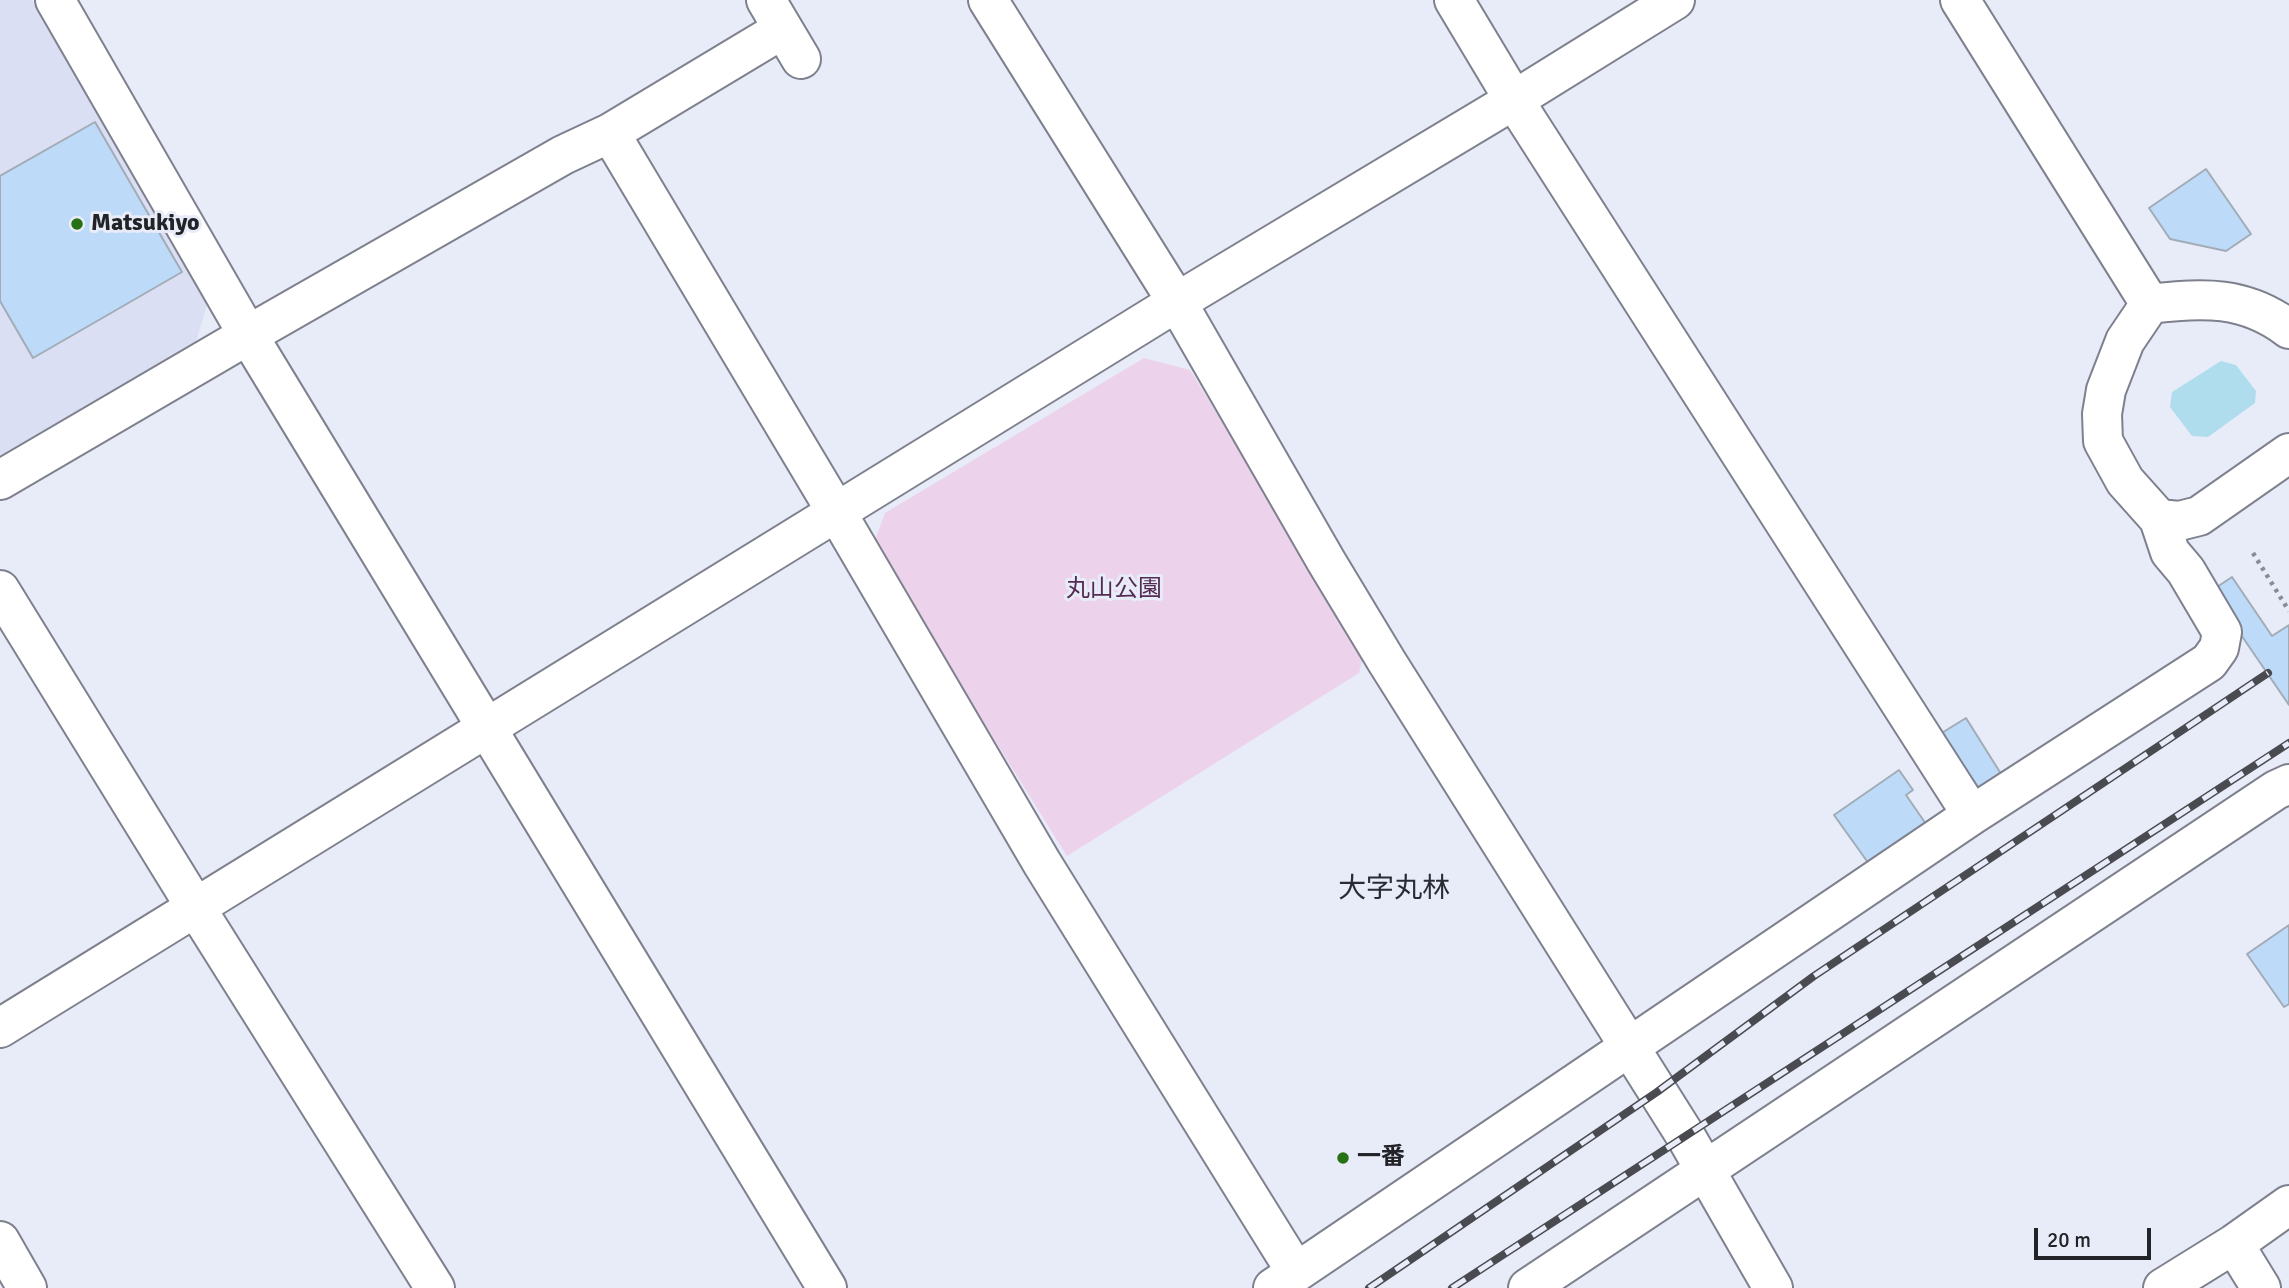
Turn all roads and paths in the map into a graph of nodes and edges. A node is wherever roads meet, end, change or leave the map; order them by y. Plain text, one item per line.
1 (55, 0) edge
2 (988, 0) edge
3 (1454, 0) edge
4 (1675, 0) edge
5 (1960, 0) edge
6 (783, 29) edge
7 (1514, 100) junction
8 (610, 133) junction
9 (1177, 302) junction
10 (2150, 304) junction
11 (2289, 329) edge
12 (248, 335) junction
13 (2289, 453) edge
14 (0, 480) edge
15 (837, 513) junction
16 (2159, 519) junction
17 (2253, 553) dead end
18 (0, 590) edge
19 (2289, 611) edge
20 (487, 727) junction
21 (2289, 784) edge
22 (1972, 815) junction
23 (196, 908) junction
24 (0, 1028) edge
25 (1629, 1046) junction
26 (1706, 1172) junction
27 (2289, 1205) edge
28 (0, 1241) edge
29 (2234, 1244) junction
30 (1284, 1280) edge
31 (27, 1288) edge
32 (435, 1288) edge
33 (827, 1288) edge
34 (1528, 1288) edge
35 (1773, 1288) edge
36 (2164, 1288) edge
37 (2261, 1288) edge

1 - 12 street
2 - 9 street
3 - 7 street
4 - 7 street
5 - 10 street
6 - 8 street
7 - 9 street
7 - 22 street
8 - 12 street
8 - 15 street
9 - 15 street
9 - 25 street
10 - 11 street
10 - 16 street
12 - 14 street
12 - 20 street
13 - 16 street
15 - 20 street
15 - 30 street
16 - 22 street
17 - 19 path
18 - 23 street
20 - 23 street
20 - 33 street
21 - 26 street
22 - 25 street
23 - 24 street
23 - 32 street
25 - 26 street
25 - 30 street
26 - 34 street
26 - 35 street
27 - 29 street
28 - 31 street
29 - 36 street
29 - 37 street

